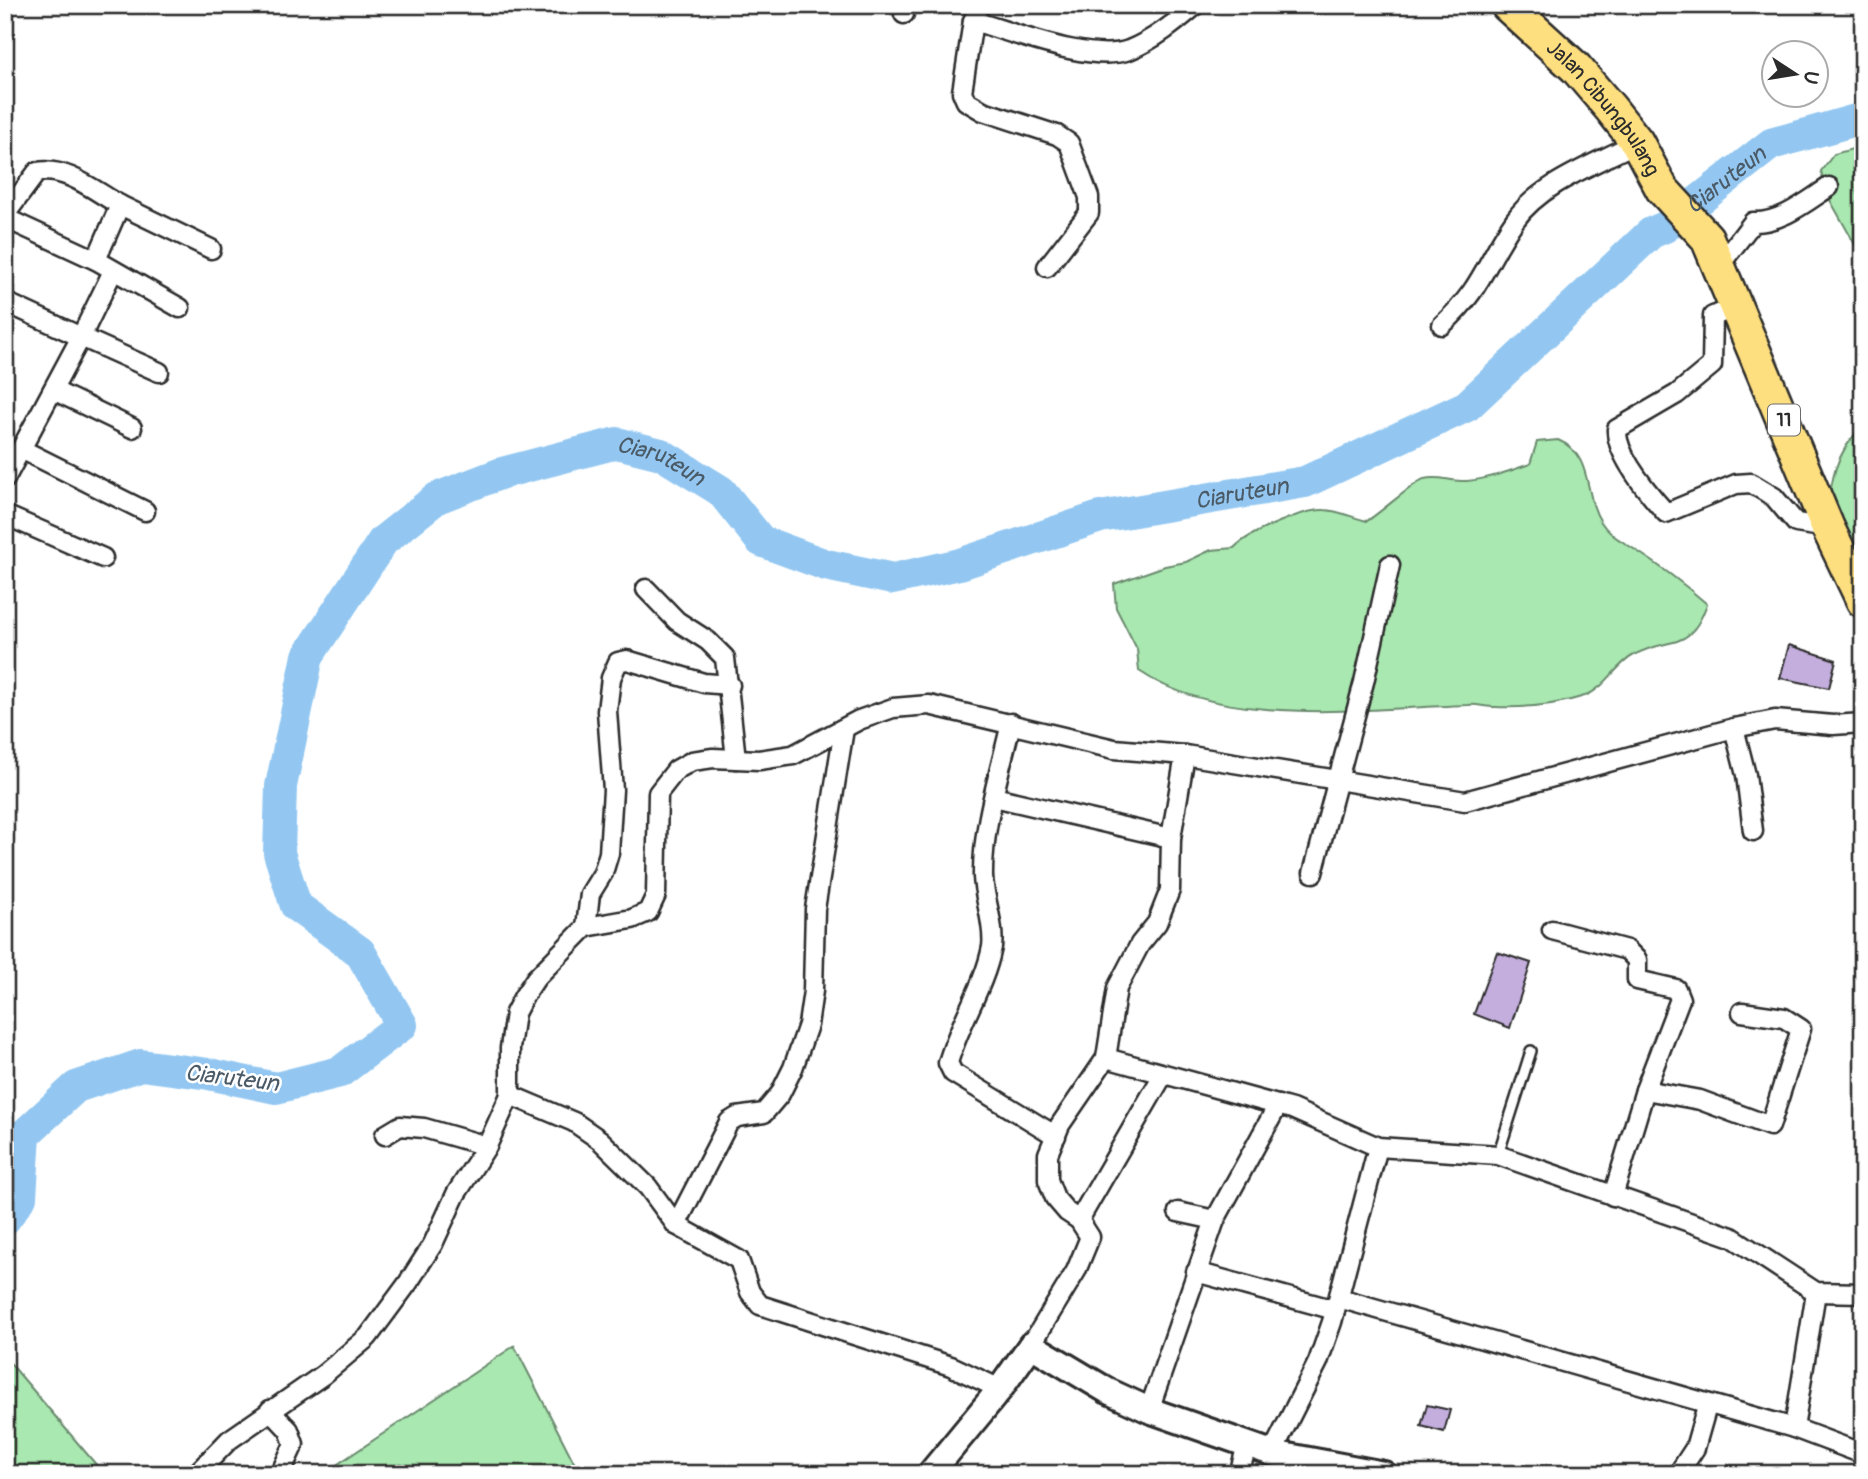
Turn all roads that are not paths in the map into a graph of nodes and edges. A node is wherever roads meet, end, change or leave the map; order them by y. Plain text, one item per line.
1 (1196, 5) edge
2 (1507, 5) edge
3 (977, 13) edge
4 (1637, 142) junction
5 (1829, 187) dead end
6 (120, 205) junction
7 (5, 216) edge
8 (211, 249) dead end
9 (1713, 252) junction
10 (96, 260) junction
11 (1047, 267) dead end
12 (113, 271) junction
13 (6, 304) edge
14 (180, 307) dead end
15 (1738, 307) junction
16 (1441, 325) dead end
17 (81, 337) junction
18 (159, 372) dead end
19 (53, 390) junction
20 (132, 428) dead end
21 (21, 449) junction
22 (5, 479) edge
23 (145, 511) dead end
24 (5, 514) edge
25 (1828, 528) junction
26 (103, 558) dead end
27 (1390, 565) dead end
28 (646, 589) dead end
29 (1863, 601) edge
30 (730, 685) junction
31 (1011, 723) junction
32 (1863, 723) edge
33 (1734, 728) junction
34 (844, 729) junction
35 (1185, 755) junction
36 (736, 759) junction
37 (1339, 781) junction
38 (994, 797) junction
39 (1753, 831) dead end
40 (1171, 838) junction
41 (1313, 873) dead end
42 (586, 927) junction
43 (1552, 930) dead end
44 (1742, 1013) dead end
45 (1531, 1051) dead end
46 (1106, 1058) junction
47 (1163, 1075) junction
48 (1645, 1090) junction
49 (510, 1095) junction
50 (1278, 1105) junction
51 (385, 1135) dead end
52 (1056, 1136) junction
53 (486, 1146) junction
54 (1378, 1147) junction
55 (1498, 1155) junction
56 (1613, 1196) junction
57 (1178, 1212) dead end
58 (1079, 1220) junction
59 (1215, 1220) junction
60 (676, 1224) junction
61 (1196, 1272) junction
62 (1816, 1292) junction
63 (1863, 1293) edge
64 (1337, 1304) junction
65 (1031, 1345) junction
66 (1000, 1390) junction
67 (1707, 1406) junction
68 (270, 1410) junction
69 (1149, 1410) junction
70 (1794, 1428) junction
71 (1247, 1445) junction
72 (1272, 1454) junction
73 (1863, 1454) edge
74 (195, 1474) edge
75 (280, 1474) edge
76 (930, 1474) edge
77 (1239, 1474) edge
78 (1384, 1474) edge
79 (1678, 1474) edge

1 - 3 street
2 - 4 highway, Jalan Cibungbulang / 11
3 - 11 street
4 - 9 highway, Jalan Cibungbulang / 11
4 - 16 street
5 - 9 street
6 - 7 street
6 - 8 street
6 - 10 street
7 - 10 street
9 - 15 highway, 11
10 - 12 street
12 - 14 street
12 - 17 street
13 - 17 street
15 - 25 highway, 11
15 - 25 street
17 - 18 street
17 - 19 street
19 - 20 street
19 - 21 street
21 - 22 street
21 - 23 street
24 - 26 street
25 - 29 highway, 11
27 - 37 street
28 - 30 street
30 - 36 street
30 - 42 street
31 - 34 street
31 - 35 street
31 - 38 street
32 - 33 street
33 - 37 street
33 - 39 street
34 - 36 street
34 - 60 street
35 - 37 street
35 - 40 street
36 - 42 street
37 - 41 street
38 - 40 street
38 - 52 street
40 - 46 street
42 - 49 street
43 - 48 street
44 - 48 street
45 - 55 lane
46 - 47 street
46 - 52 street
47 - 50 street
47 - 58 street
48 - 56 street
49 - 53 street
49 - 60 street
50 - 54 street
50 - 59 street
51 - 53 street
52 - 58 street
53 - 68 street
54 - 55 street
54 - 64 street
55 - 56 street
56 - 62 street
57 - 59 street
58 - 65 street
59 - 61 street
60 - 66 street
61 - 64 street
61 - 69 street
62 - 63 street
62 - 70 street
64 - 67 street
64 - 72 street
65 - 66 street
65 - 69 street
66 - 76 street
67 - 70 street
67 - 79 street
68 - 74 street
68 - 75 street
69 - 71 street
70 - 73 street
71 - 72 street
71 - 77 street
72 - 78 street

